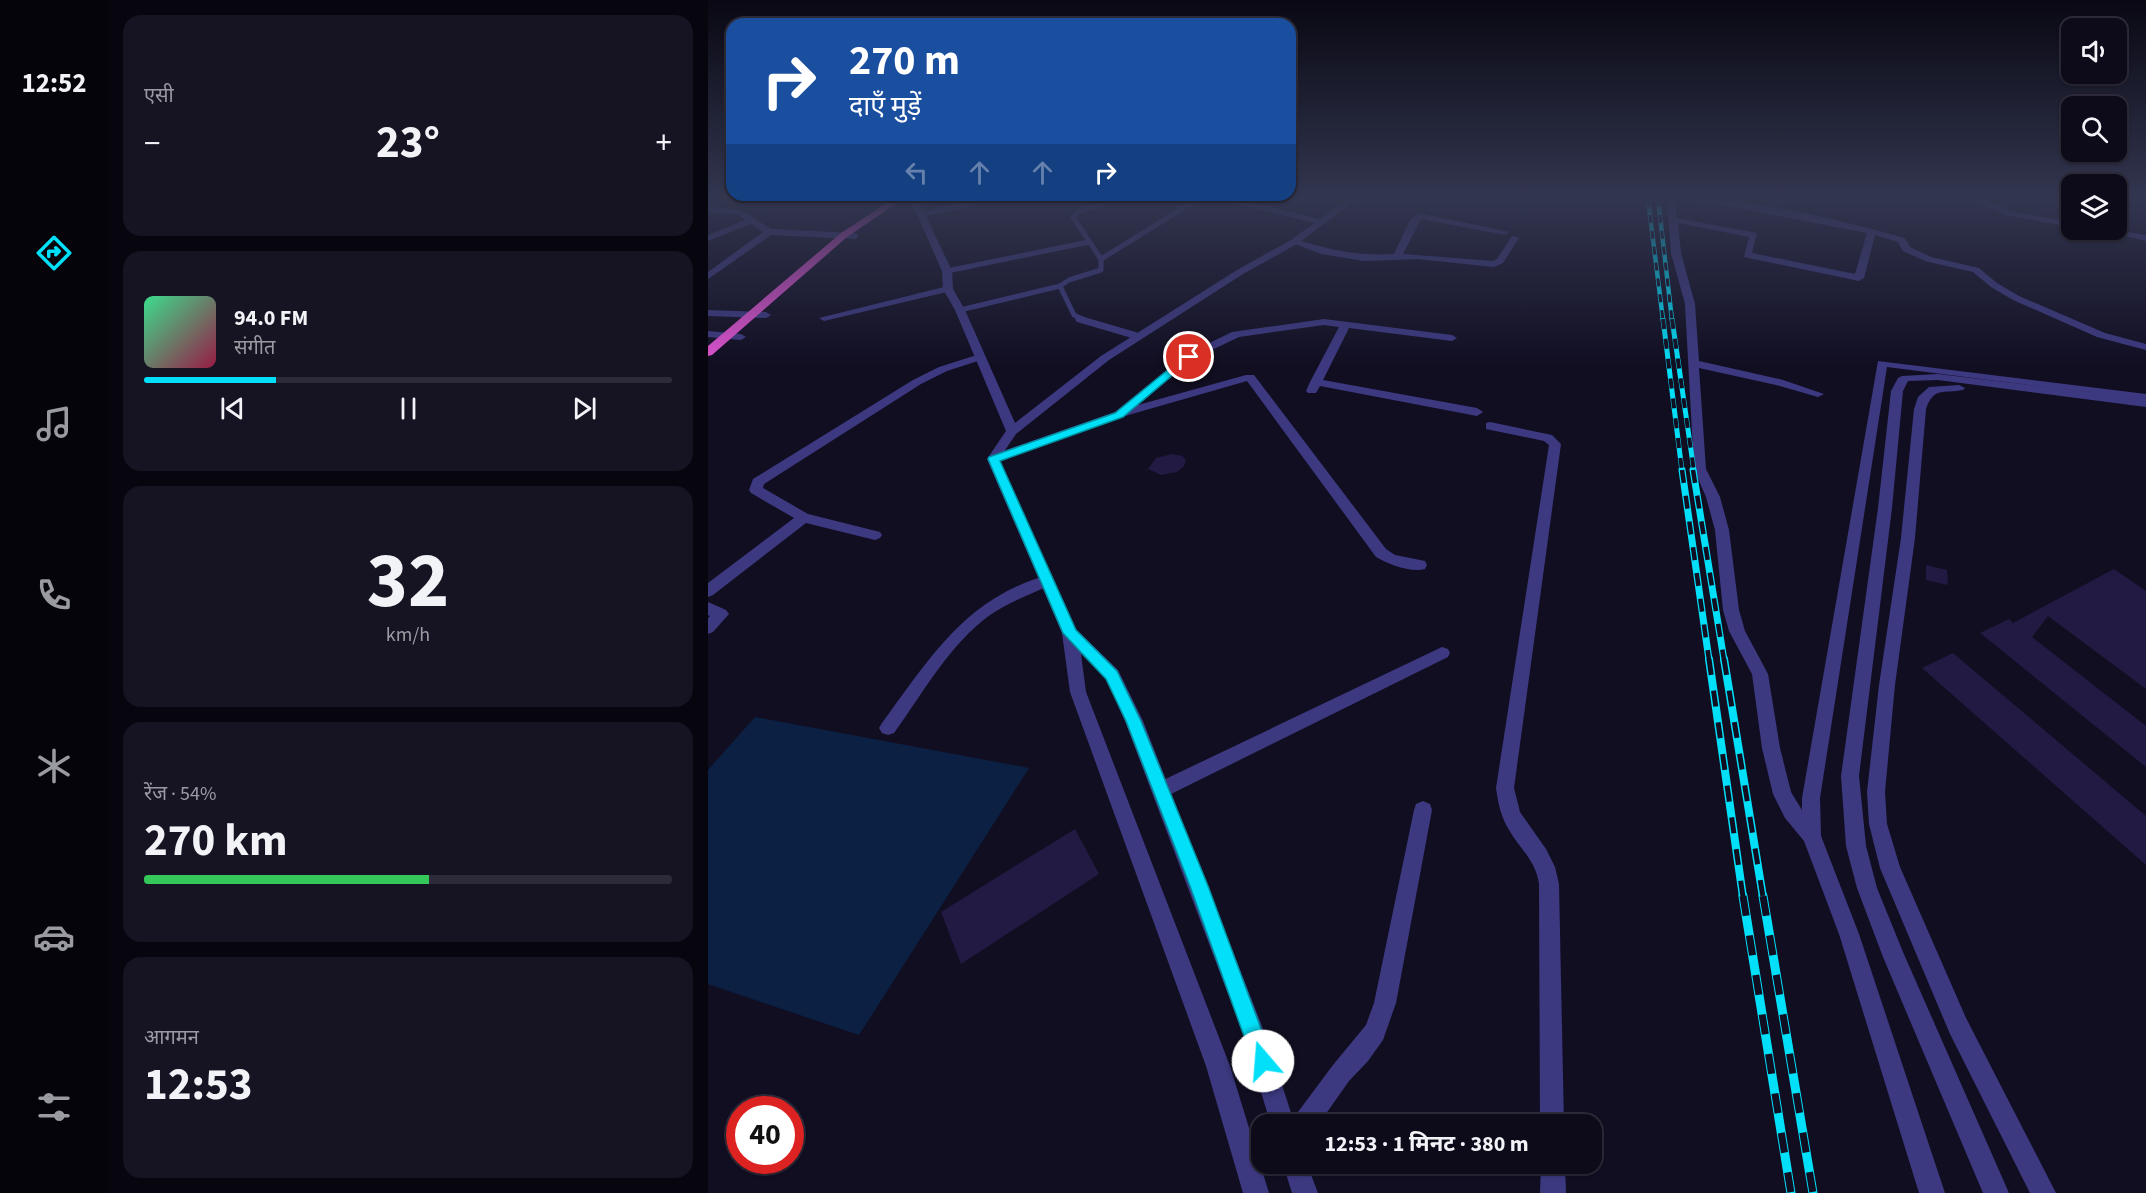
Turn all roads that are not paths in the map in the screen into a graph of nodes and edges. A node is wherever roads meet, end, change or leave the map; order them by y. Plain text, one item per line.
1 (738, 255) edge
2 (825, 255) edge
3 (829, 255) edge
4 (940, 255) edge
5 (1027, 255) edge
6 (1098, 255) edge
7 (1108, 255) edge
8 (1271, 255) edge
9 (1341, 255) edge
10 (1504, 255) edge
11 (1676, 255) edge
12 (1747, 255) edge
13 (1865, 255) edge
14 (1918, 255) edge
15 (1397, 257) joint
16 (1101, 259) junction
17 (948, 271) junction
18 (708, 276) edge
19 (1060, 286) junction
20 (948, 289) junction
21 (960, 310) junction
22 (708, 313) edge
23 (752, 315) junction
24 (766, 315) junction
25 (824, 318) dead end
26 (1345, 325) junction
27 (708, 334) edge
28 (728, 336) junction
29 (1137, 336) junction
30 (741, 337) junction
31 (1452, 338) dead end
32 (2146, 347) edge
33 (708, 352) edge
34 (980, 357) junction
35 (1694, 363) junction
36 (708, 364) edge
37 (1818, 394) dead end
38 (2146, 397) edge
39 (2146, 403) edge
40 (1477, 412) dead end
41 (2146, 413) edge
42 (1119, 415) junction
43 (1490, 426) dead end
44 (1012, 431) junction
45 (993, 459) junction
46 (804, 518) junction
47 (875, 535) dead end
48 (1420, 565) dead end
49 (1047, 580) junction
50 (708, 591) edge
51 (708, 608) edge
52 (708, 628) edge
53 (1070, 633) junction
54 (1442, 653) dead end
55 (888, 728) dead end
56 (1161, 790) junction
57 (1423, 810) dead end
58 (1811, 836) junction
59 (1280, 1114) edge
60 (1312, 1114) edge
61 (1552, 1114) edge
62 (1298, 1174) edge
63 (1553, 1174) edge
64 (1256, 1193) edge
65 (1305, 1193) edge
66 (1553, 1193) edge
67 (1932, 1193) edge
68 (1996, 1193) edge
69 (2043, 1193) edge

1 - 18 street
2 - 23 highway
3 - 24 highway
4 - 17 street
5 - 17 lane
6 - 16 lane
7 - 16 lane
8 - 29 street
9 - 15 street
10 - 15 street
11 - 35 street
12 - 13 street
14 - 32 street
16 - 19 lane
17 - 20 street
19 - 21 lane
19 - 29 lane
20 - 21 street
20 - 25 street
21 - 34 street
22 - 23 street
23 - 24 street
23 - 28 highway
24 - 30 highway
26 - 31 street
26 - 40 street
26 - 42 street
27 - 28 street
28 - 30 street
28 - 33 highway
29 - 44 street
30 - 36 highway
34 - 44 street
34 - 46 street
35 - 37 street
35 - 58 street
38 - 58 street
39 - 68 street
41 - 69 street
42 - 45 street
42 - 48 street
43 - 61 street
44 - 45 street
45 - 49 street
46 - 47 street
46 - 50 street
49 - 53 street
49 - 55 street
51 - 52 street
53 - 56 street
53 - 64 street
54 - 56 street
56 - 59 street
57 - 60 street
58 - 67 street
62 - 65 street
63 - 66 street

